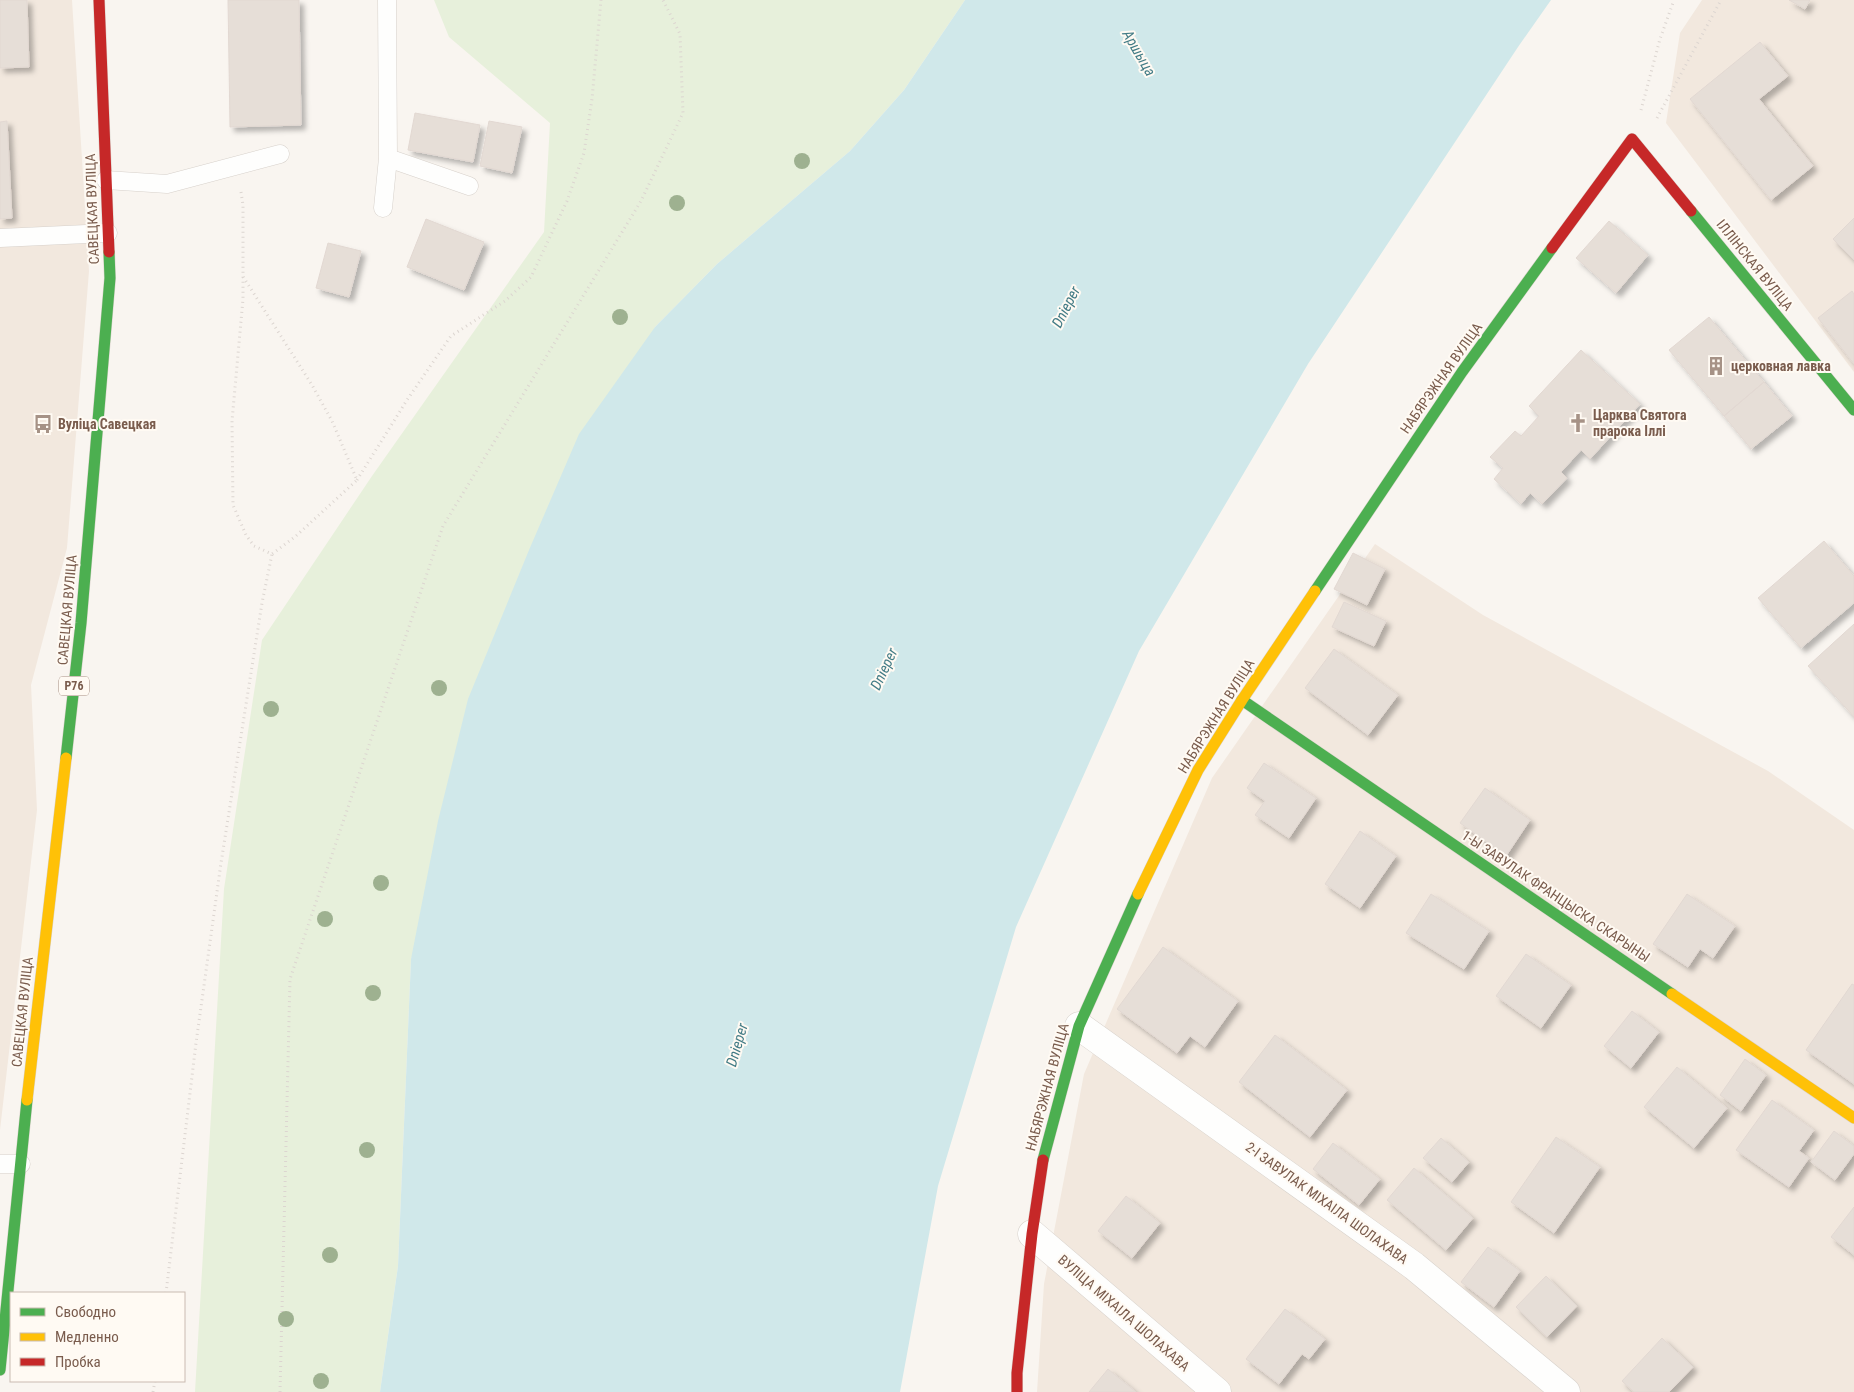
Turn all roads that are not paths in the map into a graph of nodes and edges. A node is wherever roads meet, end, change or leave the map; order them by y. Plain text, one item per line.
1 (99, 0) edge
2 (387, 0) edge
3 (1632, 139) joint
4 (280, 154) dead end
5 (388, 158) junction
6 (106, 180) junction
7 (469, 186) dead end
8 (383, 208) dead end
9 (108, 233) junction
10 (0, 238) edge
11 (1854, 410) edge
12 (1242, 700) junction
13 (1079, 1026) junction
14 (1854, 1118) edge
15 (0, 1164) edge
16 (21, 1164) junction
17 (1032, 1234) junction
18 (0, 1370) edge
19 (1017, 1392) edge
20 (1217, 1392) edge
21 (1566, 1392) edge

1 - 6 street, САВЕЦКАЯ ВУЛІЦА / Р76
2 - 5 lane
3 - 11 street, ІЛЛІНСКАЯ ВУЛІЦА
3 - 12 street, НАБЯРЭЖНАЯ ВУЛІЦА
4 - 6 lane
5 - 7 lane
5 - 8 lane
6 - 9 street, САВЕЦКАЯ ВУЛІЦА / Р76
9 - 10 lane
9 - 16 street, САВЕЦКАЯ ВУЛІЦА / Р76
12 - 13 street, НАБЯРЭЖНАЯ ВУЛІЦА
12 - 14 street, 1-Ы ЗАВУЛАК ФРАНЦЫСКА СКАРЫНЫ
13 - 17 street, НАБЯРЭЖНАЯ ВУЛІЦА
13 - 21 street, 2-І ЗАВУЛАК МІХАІЛА ШОЛАХАВА
15 - 16 lane
16 - 18 street, САВЕЦКАЯ ВУЛІЦА / Р76
17 - 19 street, НАБЯРЭЖНАЯ ВУЛІЦА
17 - 20 street, ВУЛІЦА МІХАІЛА ШОЛАХАВА

